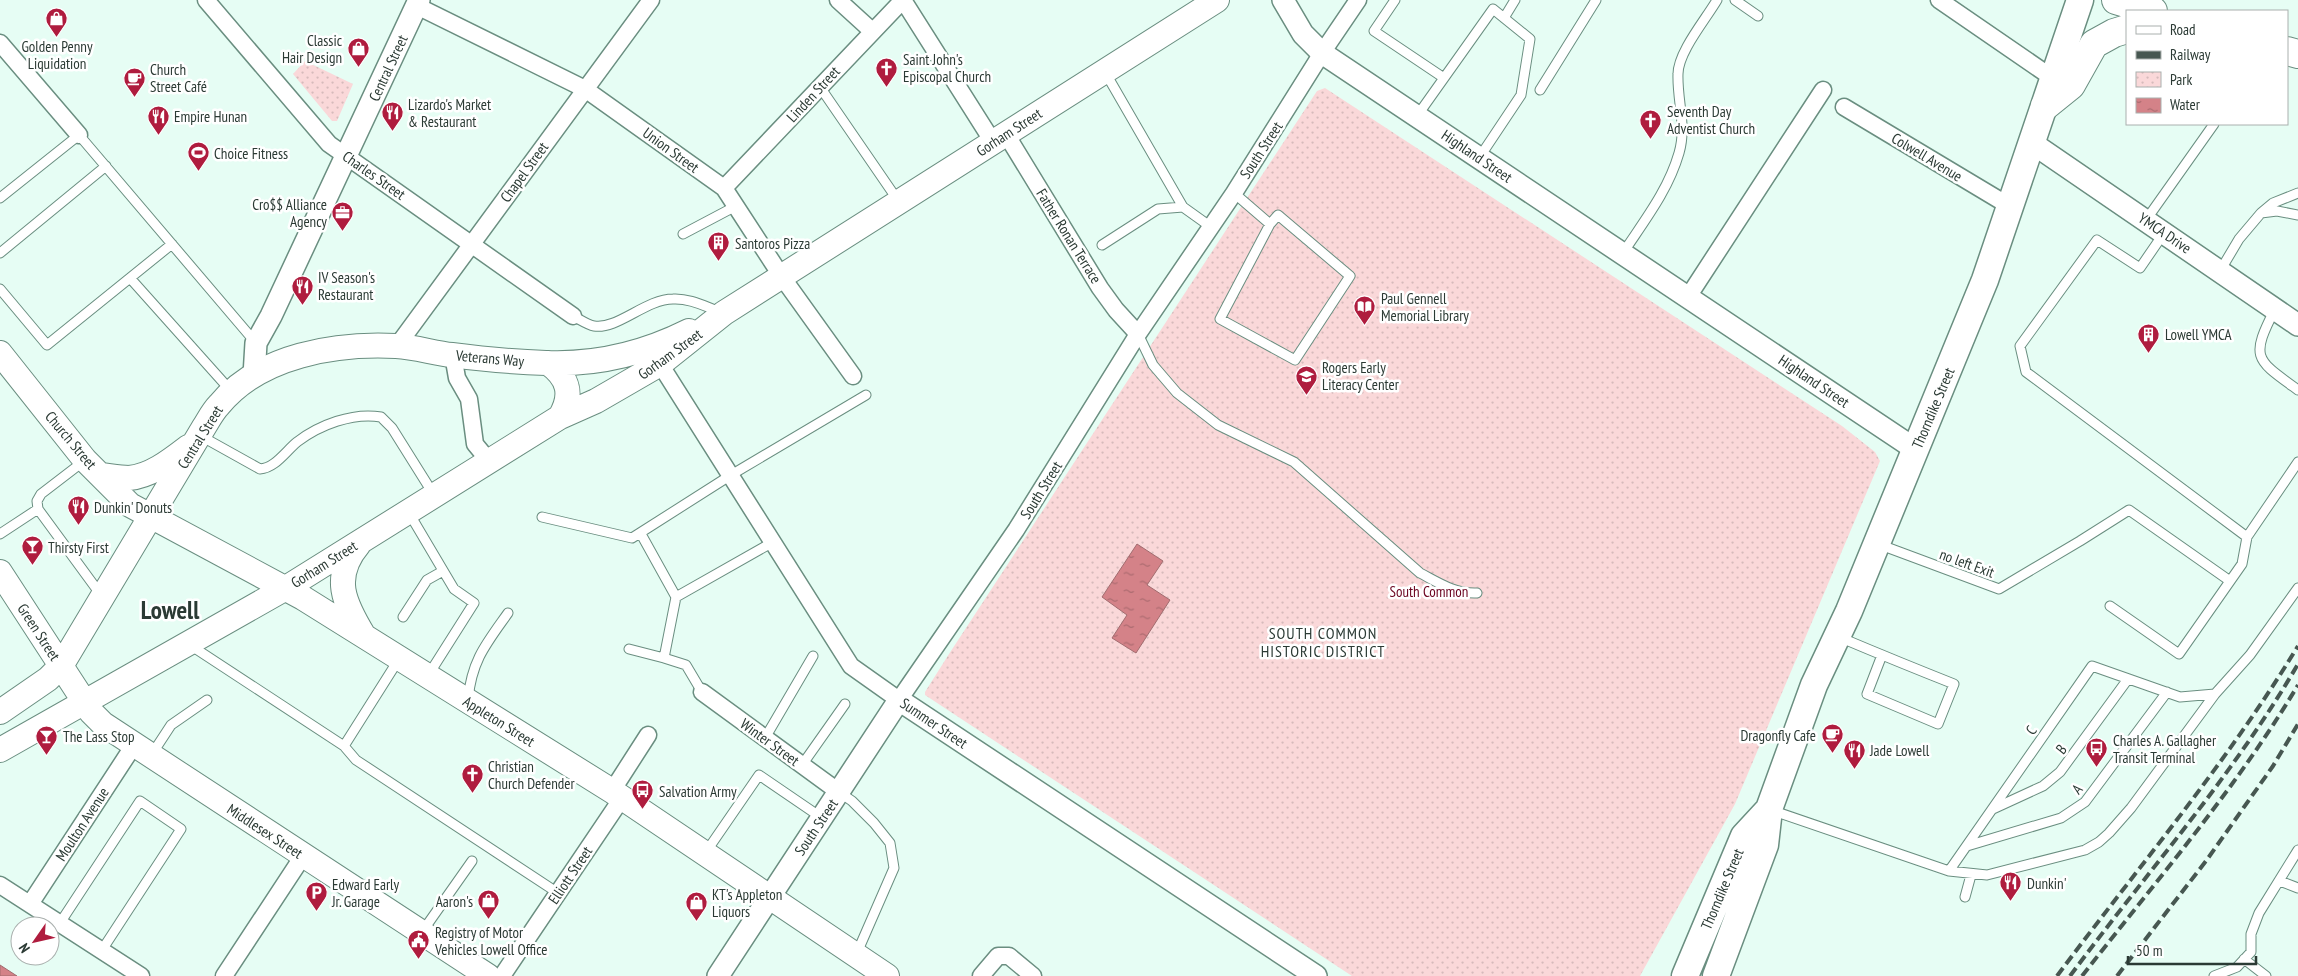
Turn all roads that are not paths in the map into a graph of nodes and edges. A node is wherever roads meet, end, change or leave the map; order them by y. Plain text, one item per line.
1 (206, 0) edge
2 (651, 0) edge
3 (838, 0) edge
4 (903, 0) edge
5 (1217, 0) edge
6 (1283, 0) edge
7 (1358, 0) edge
8 (1395, 0) edge
9 (1515, 0) edge
10 (1596, 0) edge
11 (1718, 0) edge
12 (1734, 0) edge
13 (1939, 0) edge
14 (2080, 0) edge
15 (2116, 0) edge
16 (418, 3) edge
17 (2150, 10) edge
18 (1758, 16) dead end
19 (1504, 18) junction
20 (2126, 29) edge
21 (872, 31) junction
22 (0, 43) edge
23 (1322, 53) junction
24 (1104, 71) junction
25 (1444, 78) junction
26 (2054, 79) junction
27 (820, 87) junction
28 (586, 89) junction
29 (1540, 90) dead end
30 (1823, 90) dead end
31 (2045, 106) junction
32 (1844, 107) dead end
33 (1417, 116) junction
34 (2213, 125) edge
35 (79, 135) junction
36 (999, 138) junction
37 (2032, 143) junction
38 (346, 155) junction
39 (1479, 158) junction
40 (106, 166) junction
41 (724, 188) junction
42 (1234, 193) junction
43 (2298, 193) edge
44 (0, 198) edge
45 (899, 202) junction
46 (736, 206) junction
47 (2011, 206) junction
48 (1183, 207) junction
49 (2261, 213) junction
50 (2298, 215) edge
51 (2146, 220) junction
52 (1270, 224) junction
53 (1210, 227) junction
54 (2164, 233) junction
55 (683, 234) dead end
56 (172, 244) junction
57 (471, 244) junction
58 (1102, 245) dead end
59 (0, 253) edge
60 (1623, 253) junction
61 (2220, 271) junction
62 (782, 277) junction
63 (130, 278) junction
64 (0, 289) edge
65 (1688, 297) junction
66 (2275, 309) junction
67 (724, 313) junction
68 (574, 316) joint
69 (2298, 325) edge
70 (1138, 334) junction
71 (256, 343) junction
72 (398, 346) junction
73 (0, 354) edge
74 (453, 355) junction
75 (548, 363) junction
76 (660, 364) junction
77 (254, 376) junction
78 (853, 376) dead end
79 (2298, 390) edge
80 (232, 392) junction
81 (866, 395) dead end
82 (560, 417) junction
83 (198, 437) junction
84 (1915, 449) junction
85 (489, 461) junction
86 (2298, 462) edge
87 (93, 468) junction
88 (732, 475) junction
89 (434, 495) junction
90 (38, 509) junction
91 (408, 512) junction
92 (150, 517) junction
93 (542, 517) dead end
94 (0, 534) edge
95 (641, 534) junction
96 (2247, 537) junction
97 (361, 542) junction
98 (773, 542) junction
99 (1885, 547) junction
100 (442, 571) junction
101 (0, 572) edge
102 (2230, 581) junction
103 (286, 588) junction
104 (2298, 588) edge
105 (1477, 593) dead end
106 (102, 597) junction
107 (676, 597) junction
108 (2110, 606) dead end
109 (508, 613) dead end
110 (403, 617) dead end
111 (1837, 636) junction
112 (365, 637) junction
113 (187, 644) junction
114 (629, 649) dead end
115 (1882, 655) junction
116 (813, 656) dead end
117 (664, 658) junction
118 (399, 659) junction
119 (61, 666) junction
120 (428, 676) junction
121 (2128, 679) junction
122 (702, 692) joint
123 (2167, 692) junction
124 (2215, 694) junction
125 (207, 700) dead end
126 (899, 700) junction
127 (84, 702) junction
128 (468, 702) junction
129 (844, 704) dead end
130 (0, 712) edge
131 (648, 736) dead end
132 (765, 738) junction
133 (344, 746) junction
134 (0, 750) edge
135 (142, 751) junction
136 (802, 765) junction
137 (839, 792) junction
138 (617, 795) junction
139 (1769, 809) junction
140 (1992, 810) junction
141 (822, 818) junction
142 (1966, 846) junction
143 (2298, 850) edge
144 (704, 854) junction
145 (303, 856) junction
146 (472, 861) dead end
147 (1949, 871) junction
148 (1971, 874) junction
149 (2280, 881) junction
150 (0, 885) edge
151 (2298, 888) edge
152 (558, 893) junction
153 (1965, 897) dead end
154 (769, 898) junction
155 (30, 904) junction
156 (49, 916) edge
157 (60, 923) joint
158 (422, 933) junction
159 (102, 950) junction
160 (856, 955) junction
161 (2244, 959) junction
162 (141, 976) edge
163 (224, 976) edge
164 (488, 976) edge
165 (502, 976) edge
166 (718, 976) edge
167 (887, 976) edge
168 (981, 976) edge
169 (1032, 976) edge
170 (1316, 976) edge
171 (1685, 976) edge
172 (1716, 976) edge
173 (2214, 976) edge
174 (2266, 976) edge

1 - 38 street, Charles Street
2 - 28 street, Chapel Street
3 - 21 street
4 - 21 street, Linden Street
4 - 36 street, Father Ronan Terrace
5 - 24 main road, Gorham Street
6 - 23 street, Highland Street
7 - 23 street, South Street
8 - 25 lane
9 - 19 lane
10 - 29 lane
11 - 60 lane
12 - 18 lane
13 - 26 street
14 - 26 main road, Thorndike Street
15 - 17 highway
16 - 28 street, Union Street
16 - 38 street, Central Street
19 - 25 lane
19 - 39 lane
20 - 31 highway
21 - 27 street, Linden Street
22 - 35 street
23 - 33 street, Highland Street
23 - 42 street, South Street
24 - 36 main road, Gorham Street
24 - 48 lane
25 - 33 lane
26 - 31 main road, Thorndike Street
27 - 41 street, Linden Street
27 - 45 lane
28 - 41 street, Union Street
28 - 57 street, Chapel Street
30 - 65 street
31 - 37 main road, Thorndike Street
32 - 47 street, Colwell Avenue
33 - 39 street, Highland Street
34 - 51 lane
35 - 40 lane
35 - 44 lane
36 - 45 main road, Gorham Street
36 - 70 street, Father Ronan Terrace
37 - 47 main road, Thorndike Street
37 - 51 street, YMCA Drive
38 - 57 street, Charles Street
38 - 71 street, Central Street
39 - 60 street, Highland Street
40 - 56 lane
40 - 59 lane
41 - 46 street, Union Street
42 - 52 lane
42 - 53 street, South Street
43 - 49 lane
45 - 62 main road, Gorham Street
46 - 55 lane
46 - 62 street, Union Street
47 - 84 main road, Thorndike Street
48 - 53 lane
48 - 58 lane
49 - 50 lane
49 - 61 lane
51 - 54 street, YMCA Drive
52 - 52 lane
53 - 70 street, South Street
54 - 61 street, YMCA Drive
54 - 96 lane
56 - 63 lane
56 - 71 lane
57 - 68 street, Charles Street
57 - 72 street, Chapel Street
60 - 65 street, Highland Street
61 - 66 street, YMCA Drive
62 - 67 main road, Gorham Street
62 - 78 street, Union Street
63 - 64 lane
63 - 80 lane
65 - 84 street, Highland Street
66 - 69 street, YMCA Drive
66 - 79 lane
67 - 68 lane
67 - 75 main road, Veterans Way
67 - 76 main road, Gorham Street
70 - 105 lane
70 - 126 street, South Street
71 - 77 street, Central Street
72 - 74 main road, Veterans Way
72 - 77 main road, Veterans Way
73 - 87 main road, Church Street
74 - 75 main road, Veterans Way
74 - 85 street
75 - 82 main road
76 - 82 main road, Gorham Street
76 - 88 street, Summer Street
77 - 80 main road, Central Street
80 - 83 main road, Central Street
81 - 88 lane
82 - 85 main road, Gorham Street
83 - 87 main road
83 - 89 lane
83 - 92 main road, Central Street
84 - 99 main road, Thorndike Street
85 - 89 main road, Gorham Street
86 - 96 lane
87 - 90 lane
87 - 92 main road, Church Street
88 - 95 lane
88 - 98 street, Summer Street
89 - 91 main road, Gorham Street
90 - 94 lane
90 - 106 lane
91 - 97 main road, Gorham Street
91 - 100 lane
92 - 103 main road, Appleton Street
92 - 106 main road, Central Street
93 - 95 lane
95 - 107 lane
96 - 102 lane
97 - 103 main road, Gorham Street
97 - 112 main road
98 - 107 lane
98 - 126 street, Summer Street
99 - 102 lane, no left Exit
99 - 111 main road, Thorndike Street
100 - 110 lane
100 - 120 lane
101 - 119 main road, Green Street
102 - 108 lane
103 - 112 main road, Appleton Street
103 - 113 main road, Gorham Street
104 - 124 lane
106 - 119 main road, Central Street
107 - 117 lane
109 - 128 lane
111 - 115 lane
111 - 139 main road, Thorndike Street
112 - 118 main road, Appleton Street
113 - 127 main road, Gorham Street
113 - 133 lane
114 - 117 lane
115 - 115 lane
116 - 132 lane
117 - 122 lane
118 - 120 main road, Appleton Street
118 - 133 lane
119 - 127 main road, Middlesex Street
119 - 130 main road, Central Street
120 - 128 main road, Appleton Street
121 - 123 lane
121 - 140 lane, B
121 - 140 lane, C
122 - 132 street, Winter Street
123 - 124 lane
123 - 142 lane, A
124 - 148 lane
125 - 135 lane
126 - 137 street, South Street
126 - 170 street, Summer Street
127 - 134 main road
127 - 135 main road, Middlesex Street
128 - 138 main road, Appleton Street
129 - 136 lane
131 - 138 street, Elliott Street
132 - 136 street, Winter Street
133 - 152 lane
135 - 145 main road, Middlesex Street
135 - 155 street, Moulton Avenue
136 - 137 street, Winter Street
137 - 141 street, South Street
137 - 160 lane
138 - 144 main road, Appleton Street
138 - 152 street, Elliott Street
139 - 147 lane
139 - 171 main road, Thorndike Street
139 - 172 main road, Thorndike Street
140 - 142 lane, C
141 - 144 lane
141 - 154 street, South Street
142 - 147 lane, C
143 - 149 lane
144 - 154 main road, Appleton Street
145 - 158 main road, Middlesex Street
145 - 163 street
146 - 158 lane
147 - 148 lane
148 - 153 lane
149 - 151 lane
149 - 161 lane
150 - 155 street
152 - 165 street, Elliott Street
154 - 160 main road, Appleton Street
154 - 166 street, South Street
155 - 156 street
157 - 159 street
157 - 159 lane
158 - 164 main road, Middlesex Street
159 - 162 street
160 - 167 main road, Appleton Street
161 - 173 lane
161 - 174 lane
168 - 169 street

